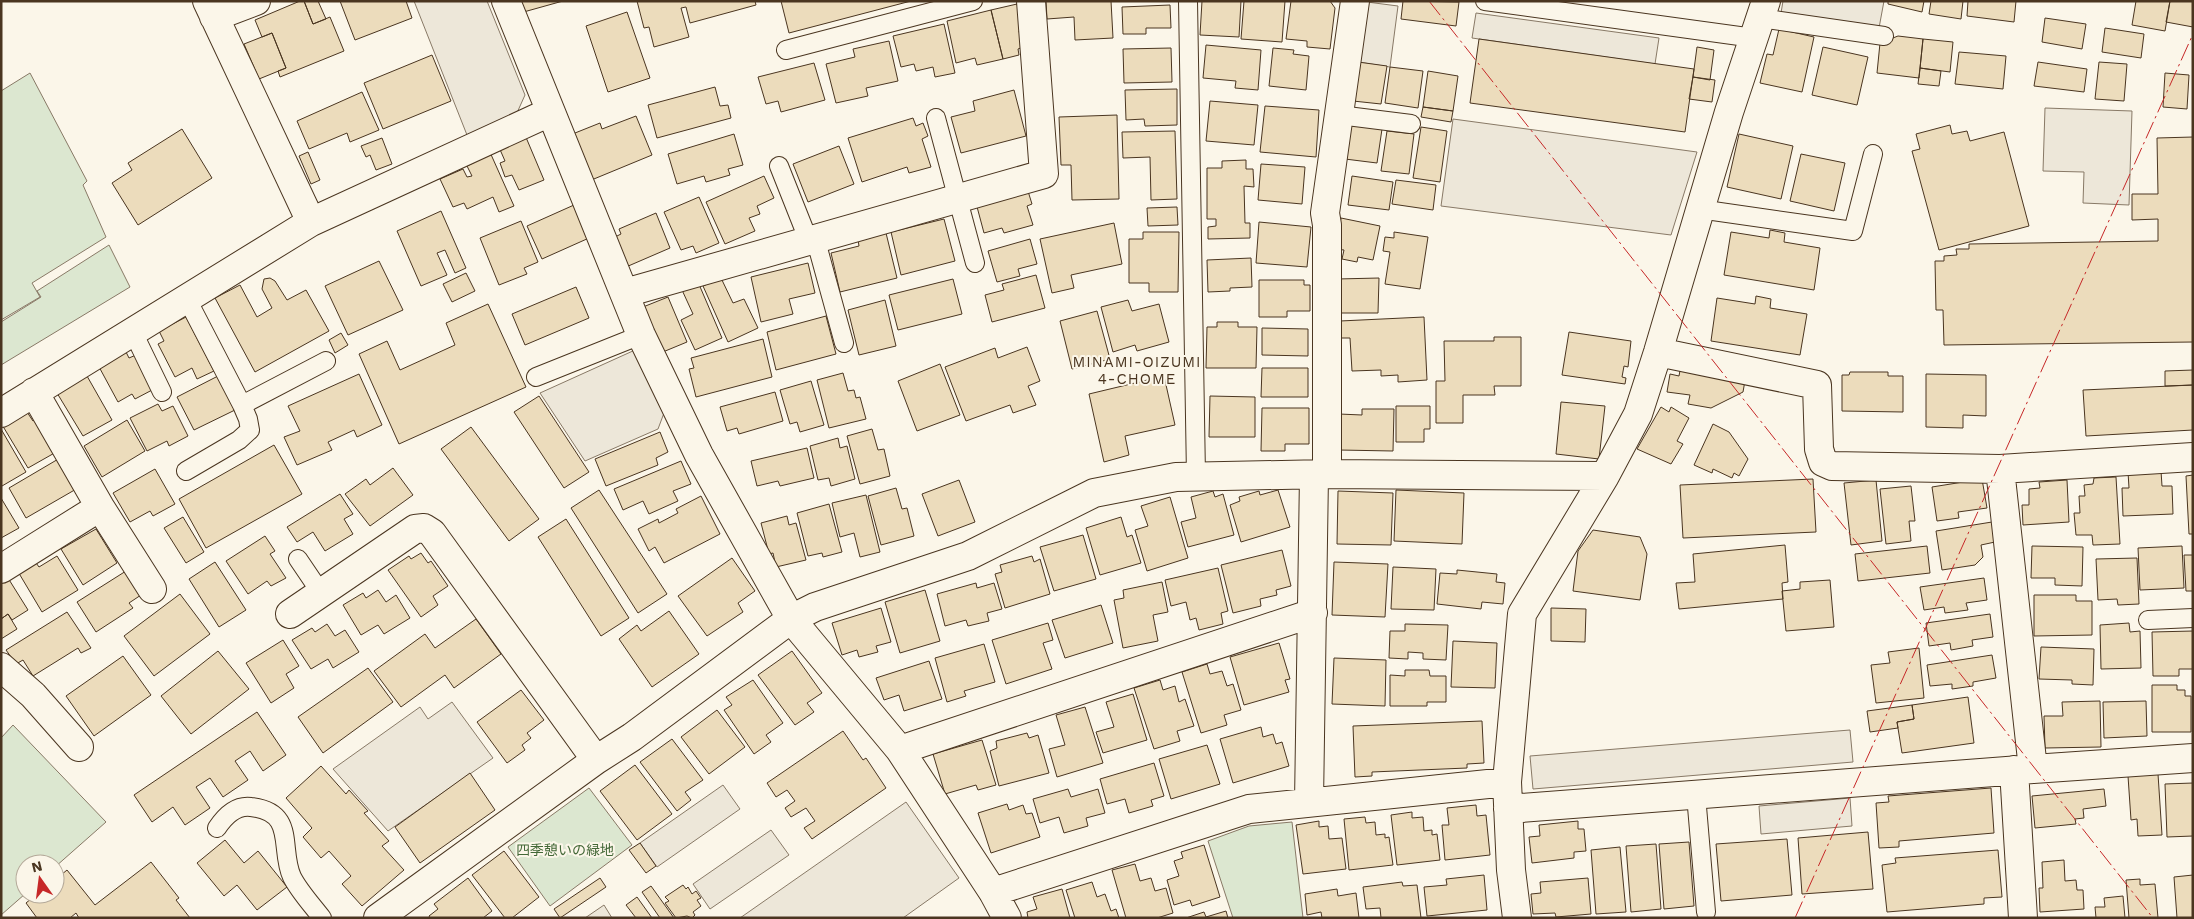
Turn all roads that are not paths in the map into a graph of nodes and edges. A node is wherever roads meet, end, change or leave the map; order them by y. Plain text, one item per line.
1 (256, 1) edge
2 (506, 1) edge
3 (973, 1) edge
4 (1031, 1) edge
5 (1188, 1) edge
6 (1356, 1) edge
7 (1485, 1) edge
8 (210, 9) edge
9 (1760, 19) edge
10 (1884, 36) dead end
11 (786, 50) dead end
12 (550, 112) junction
13 (1339, 115) junction
14 (936, 118) dead end
15 (1411, 124) dead end
16 (1873, 154) dead end
17 (779, 166) dead end
18 (958, 198) junction
19 (1699, 209) junction
20 (312, 222) junction
21 (811, 240) junction
22 (975, 263) dead end
23 (625, 293) junction
24 (187, 299) junction
25 (133, 332) junction
26 (641, 335) junction
27 (844, 343) dead end
28 (1658, 352) junction
29 (326, 361) dead end
30 (536, 377) dead end
31 (34, 392) junction
32 (162, 392) dead end
33 (242, 405) junction
34 (1, 413) edge
35 (2193, 457) edge
36 (2000, 469) junction
37 (186, 471) dead end
38 (1320, 474) junction
39 (1196, 476) junction
40 (1605, 476) junction
41 (100, 507) junction
42 (298, 559) dead end
43 (1, 569) edge
44 (152, 588) dead end
45 (321, 593) junction
46 (1313, 613) junction
47 (290, 614) dead end
48 (2193, 618) edge
49 (791, 619) junction
50 (2148, 620) dead end
51 (1, 667) edge
52 (79, 747) dead end
53 (900, 750) junction
54 (2193, 758) edge
55 (596, 760) junction
56 (2023, 769) junction
57 (1506, 782) junction
58 (1696, 794) junction
59 (1309, 802) junction
60 (1508, 809) junction
61 (217, 828) dead end
62 (993, 892) junction
63 (1706, 912) dead end
64 (322, 918) edge
65 (378, 918) edge
66 (1006, 918) edge
67 (1517, 918) edge
68 (2023, 918) edge

1 - 8 street
2 - 12 street
3 - 11 lane
4 - 18 street
5 - 39 lane
6 - 13 street
7 - 9 lane
8 - 20 street
9 - 10 lane
9 - 19 street
12 - 20 street
12 - 23 street
13 - 15 lane
13 - 38 street
14 - 18 lane
16 - 19 lane
17 - 21 lane
18 - 21 street
18 - 22 lane
19 - 28 street
20 - 24 street
21 - 23 street
21 - 27 lane
23 - 26 street
24 - 25 street
24 - 33 lane
25 - 31 street
25 - 32 lane
26 - 30 lane
26 - 49 street
28 - 36 street
28 - 40 street
29 - 33 lane
31 - 34 street
31 - 41 street
33 - 37 lane
35 - 36 street
36 - 56 street
38 - 39 street
38 - 40 street
38 - 46 street
39 - 49 street
40 - 57 street
41 - 43 street
41 - 44 street
42 - 45 lane
45 - 47 street
45 - 55 street
46 - 53 street
46 - 59 street
48 - 50 lane
49 - 53 street
49 - 55 street
51 - 52 street
53 - 62 street
54 - 56 street
55 - 65 street
56 - 58 street
56 - 68 street
57 - 59 street
57 - 60 street
58 - 60 street
58 - 63 lane
59 - 62 street
60 - 67 street
61 - 64 lane
62 - 66 street

